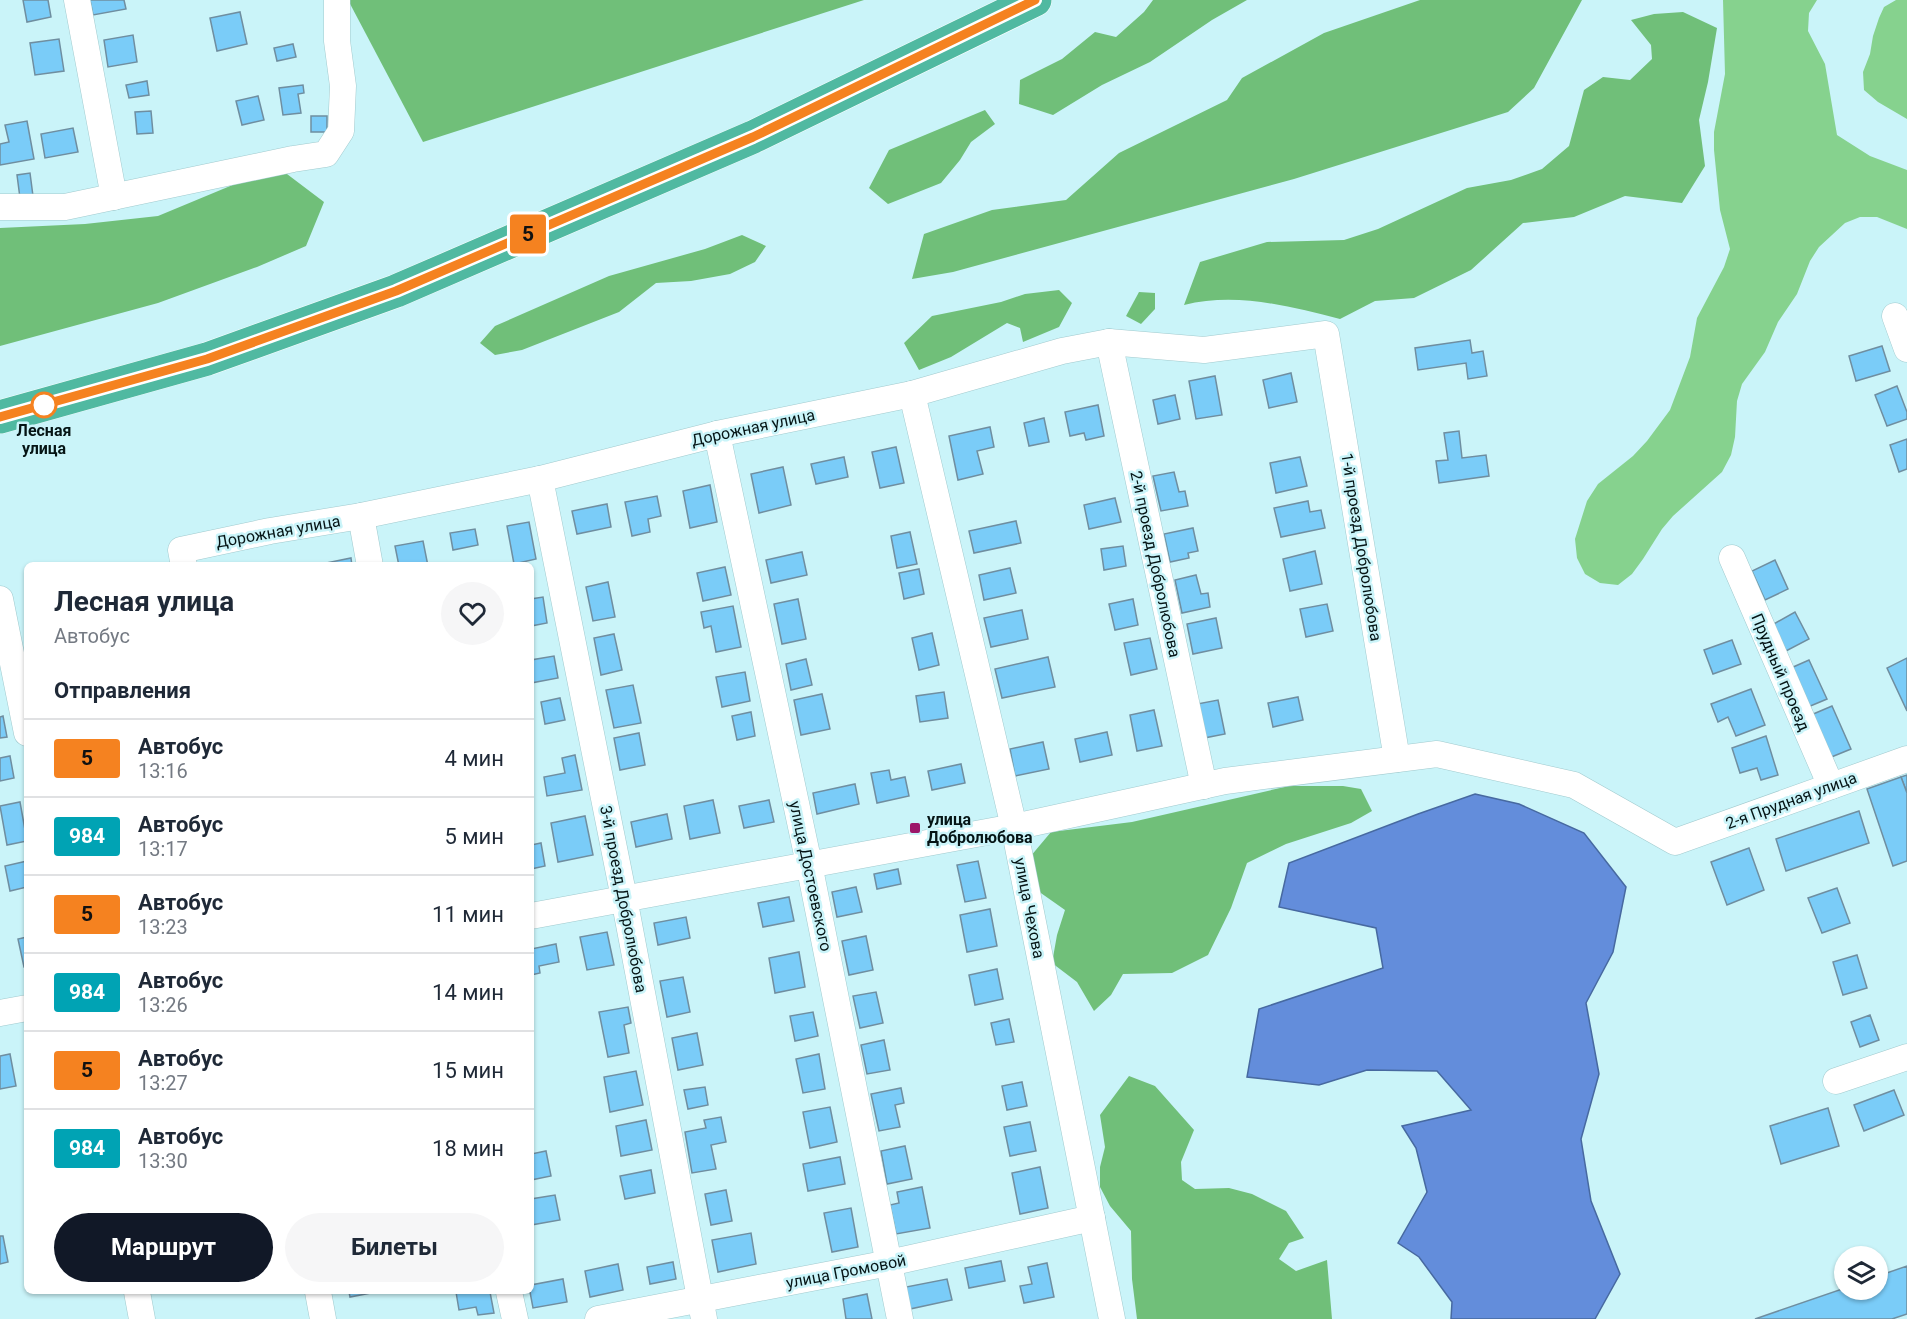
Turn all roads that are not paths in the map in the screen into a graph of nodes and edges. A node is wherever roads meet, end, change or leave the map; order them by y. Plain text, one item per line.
1 (77, 0) edge
2 (337, 0) edge
3 (1035, 0) edge
4 (114, 197) junction
5 (0, 207) edge
6 (1895, 316) dead end
7 (1326, 334) joint
8 (1109, 342) junction
9 (1907, 349) edge
10 (912, 394) junction
11 (0, 417) edge
12 (717, 434) junction
13 (540, 479) junction
14 (361, 516) junction
15 (183, 558) edge
16 (1732, 558) dead end
17 (369, 562) edge
18 (0, 598) edge
19 (24, 718) edge
20 (1397, 759) junction
21 (1907, 759) edge
22 (1204, 786) junction
23 (1831, 786) junction
24 (1014, 827) junction
25 (808, 864) junction
26 (624, 898) junction
27 (534, 915) edge
28 (24, 1009) edge
29 (0, 1013) edge
30 (1907, 1058) edge
31 (1836, 1082) dead end
32 (1092, 1218) junction
33 (889, 1263) junction
34 (137, 1294) edge
35 (318, 1294) edge
36 (509, 1294) edge
37 (702, 1309) edge
38 (142, 1319) edge
39 (323, 1319) edge
40 (515, 1319) edge
41 (598, 1319) edge
42 (900, 1319) edge
43 (1112, 1319) edge

1 - 4 street
2 - 4 street
3 - 11 highway
4 - 5 street
6 - 9 street
7 - 8 street, Дорожная улица
7 - 20 street, 1-й проезд Добролюбова
8 - 10 street, Дорожная улица
8 - 22 street, 2-й проезд Добролюбова
10 - 12 street, Дорожная улица
10 - 24 street, улица Чехова
12 - 13 street, Дорожная улица
12 - 25 street, улица Достоевского
13 - 14 street, Дорожная улица
13 - 26 street, 3-й проезд Добролюбова
14 - 15 street, Дорожная улица
14 - 17 street
16 - 23 street, Прудный проезд
18 - 19 street
20 - 22 street
20 - 23 street, 2-я Прудная улица
21 - 23 street, 2-я Прудная улица
22 - 24 street
24 - 25 street
24 - 32 street, улица Чехова
25 - 26 street
25 - 33 street, улица Достоевского
26 - 27 street
26 - 37 street, 3-й проезд Добролюбова
28 - 29 street
30 - 31 street
32 - 33 street, улица Громовой
32 - 43 street, улица Чехова
33 - 37 street, улица Громовой
33 - 42 street, улица Достоевского
34 - 38 street
35 - 39 street
36 - 40 street
37 - 41 street, улица Громовой

